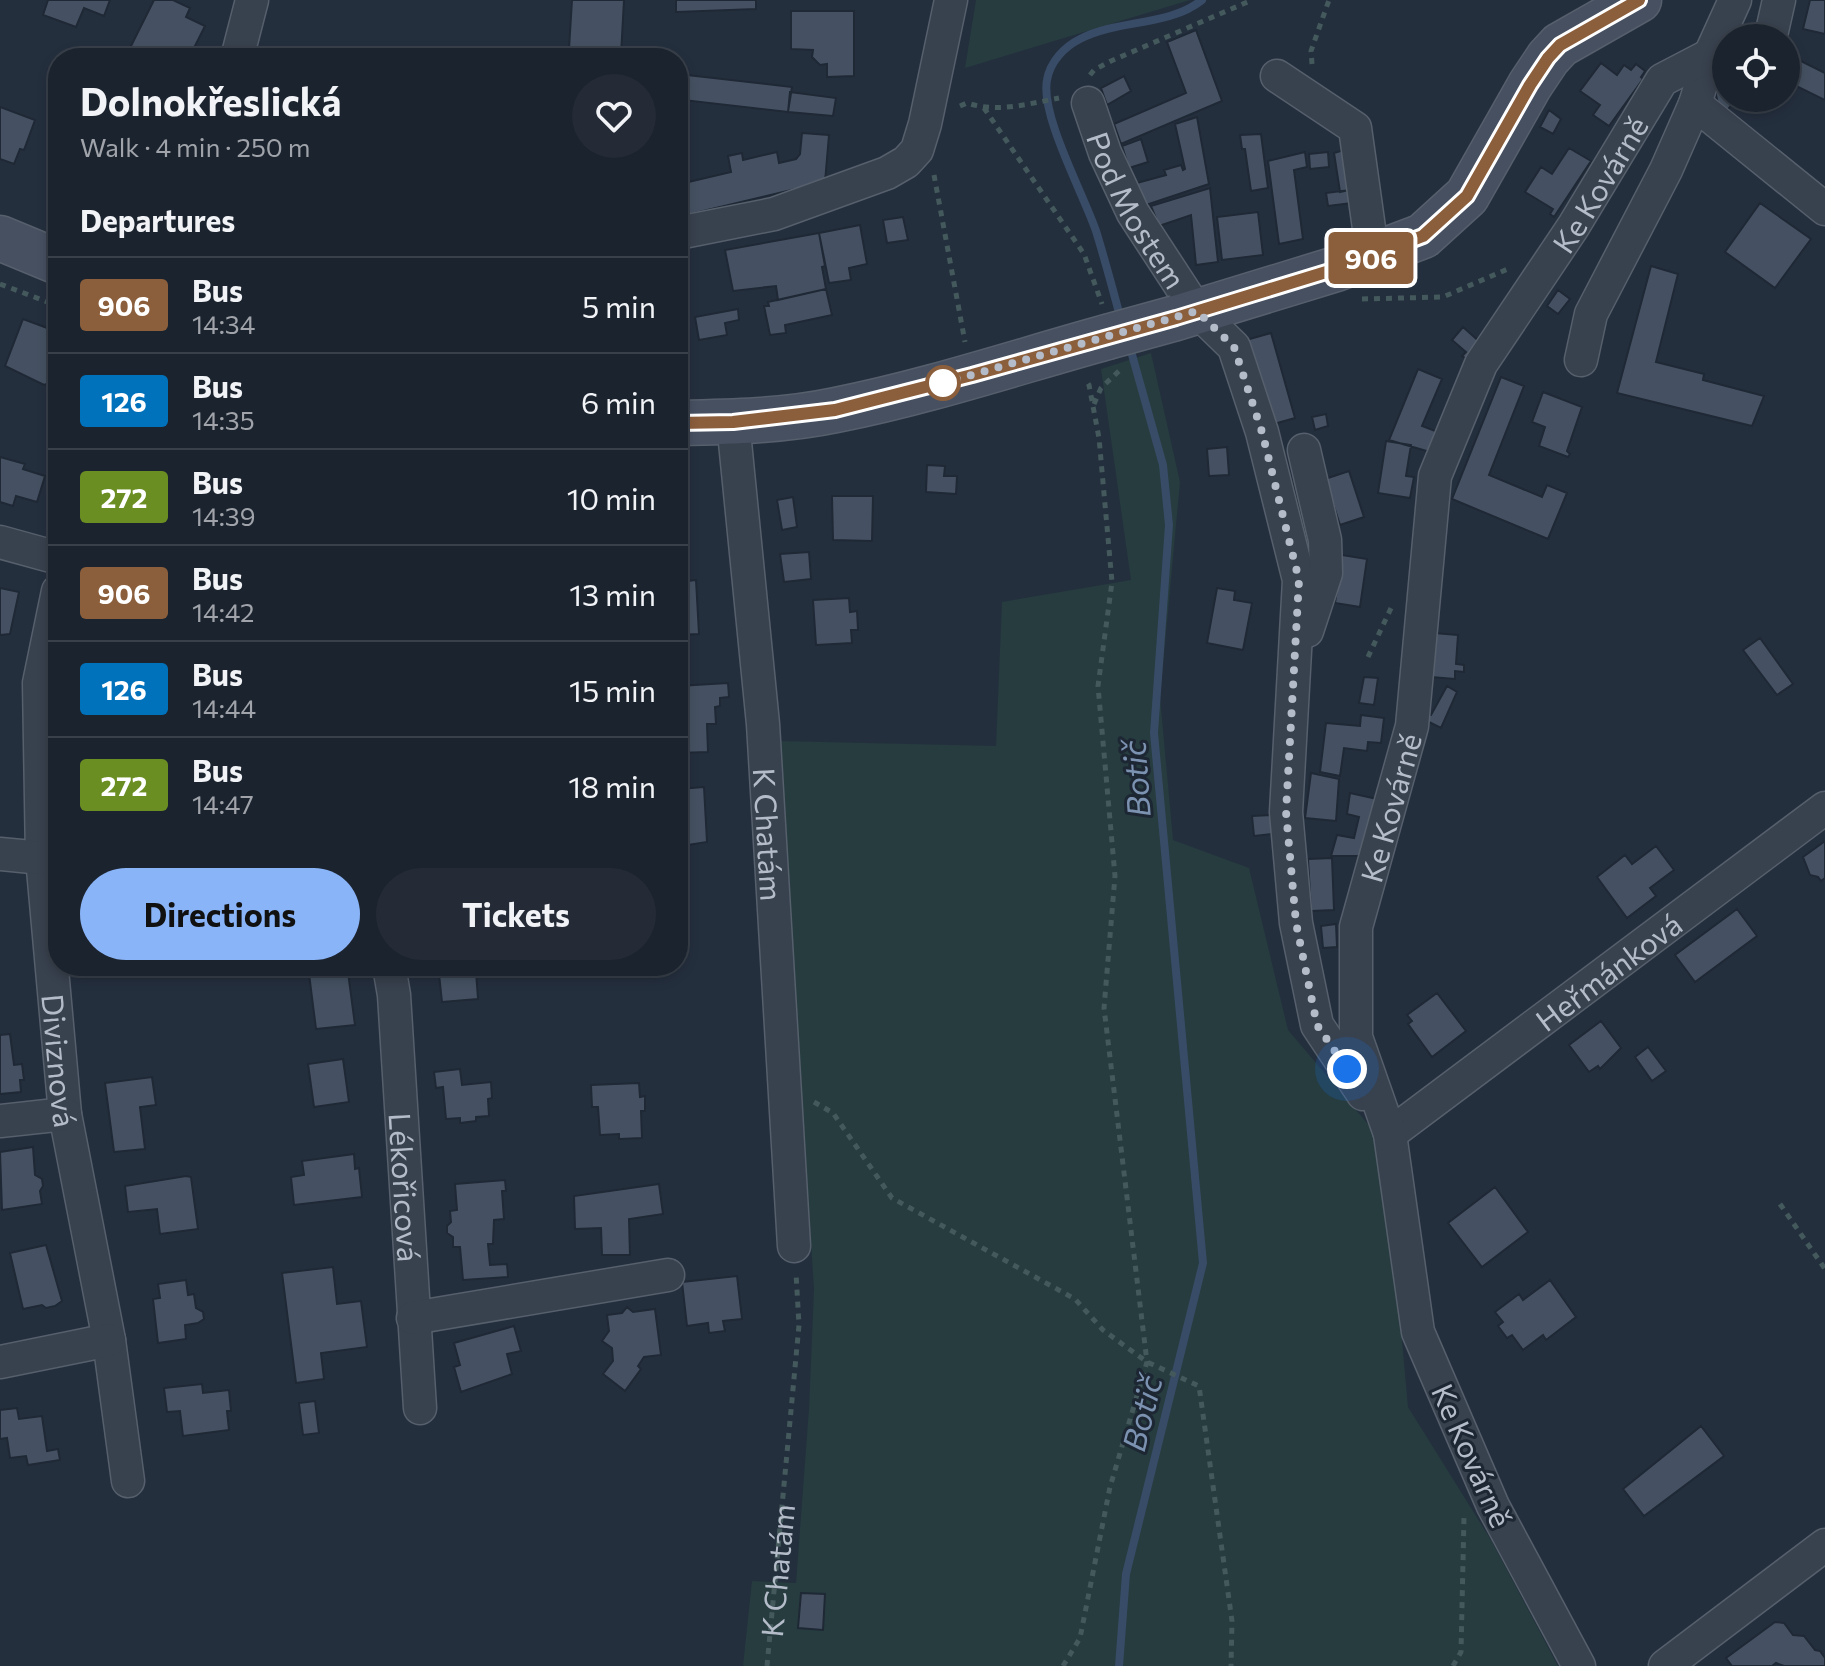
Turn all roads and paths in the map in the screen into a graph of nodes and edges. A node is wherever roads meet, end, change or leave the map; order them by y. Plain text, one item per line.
1 (252, 0) edge
2 (951, 0) edge
3 (1252, 0) edge
4 (1329, 0) edge
5 (1639, 0) edge
6 (1735, 0) edge
7 (240, 48) edge
8 (1710, 55) junction
9 (1277, 76) dead end
10 (1079, 95) junction
11 (1312, 99) junction
12 (1695, 104) junction
13 (984, 108) junction
14 (925, 124) junction
15 (1825, 209) edge
16 (688, 231) edge
17 (0, 238) edge
18 (1373, 257) junction
19 (48, 258) edge
20 (1514, 266) dead end
21 (0, 284) edge
22 (1348, 299) dead end
23 (48, 302) edge
24 (1186, 314) junction
25 (1112, 338) junction
26 (966, 345) dead end
27 (1581, 360) dead end
28 (1077, 369) dead end
29 (1094, 405) junction
30 (733, 422) junction
31 (688, 423) edge
32 (1304, 450) dead end
33 (0, 542) edge
34 (48, 555) edge
35 (48, 639) edge
36 (1293, 654) junction
37 (1825, 808) edge
38 (0, 854) edge
39 (42, 858) junction
40 (48, 925) edge
41 (53, 976) edge
42 (391, 976) edge
43 (784, 1085) junction
44 (65, 1114) junction
45 (0, 1121) edge
46 (1390, 1134) junction
47 (1780, 1204) dead end
48 (794, 1246) joint
49 (1825, 1269) edge
50 (668, 1275) dead end
51 (413, 1318) junction
52 (109, 1340) junction
53 (0, 1362) edge
54 (1147, 1362) junction
55 (420, 1408) dead end
56 (128, 1481) dead end
57 (1461, 1505) dead end
58 (1825, 1545) edge
59 (767, 1666) edge
60 (1063, 1666) edge
61 (1231, 1666) edge
62 (1453, 1666) edge
63 (1579, 1666) edge
64 (1665, 1666) edge

1 - 7 street
2 - 14 street
3 - 10 path
4 - 11 path
5 - 18 street
6 - 8 street
8 - 12 street
8 - 46 street, Ke Kovárně
9 - 11 street
10 - 13 path
10 - 24 street, Pod Mostem
11 - 18 street
12 - 15 street
12 - 27 street
13 - 14 path
13 - 25 path
14 - 16 street
14 - 26 path
17 - 19 street
18 - 24 street
20 - 22 path
21 - 23 path
24 - 25 street, bridge
24 - 36 street, Pod Mostem
25 - 29 path
25 - 30 street
28 - 29 path
29 - 54 path
30 - 31 street
30 - 43 street, K Chatám
32 - 36 street
33 - 34 street
35 - 39 street, Diviznová
36 - 46 street, Pod Mostem
37 - 46 street, Heřmánková
38 - 39 street
39 - 40 street, Diviznová
41 - 44 street, Diviznová
42 - 51 street, Lékořicová
43 - 48 street, K Chatám
43 - 54 path
44 - 45 street
44 - 52 street, Diviznová
46 - 63 street, Ke Kovárně
47 - 49 path
48 - 59 path, K Chatám
50 - 51 street
51 - 55 street, Lékořicová
52 - 53 street
52 - 56 street, Diviznová
54 - 60 path
54 - 61 path
57 - 62 path
58 - 64 street

